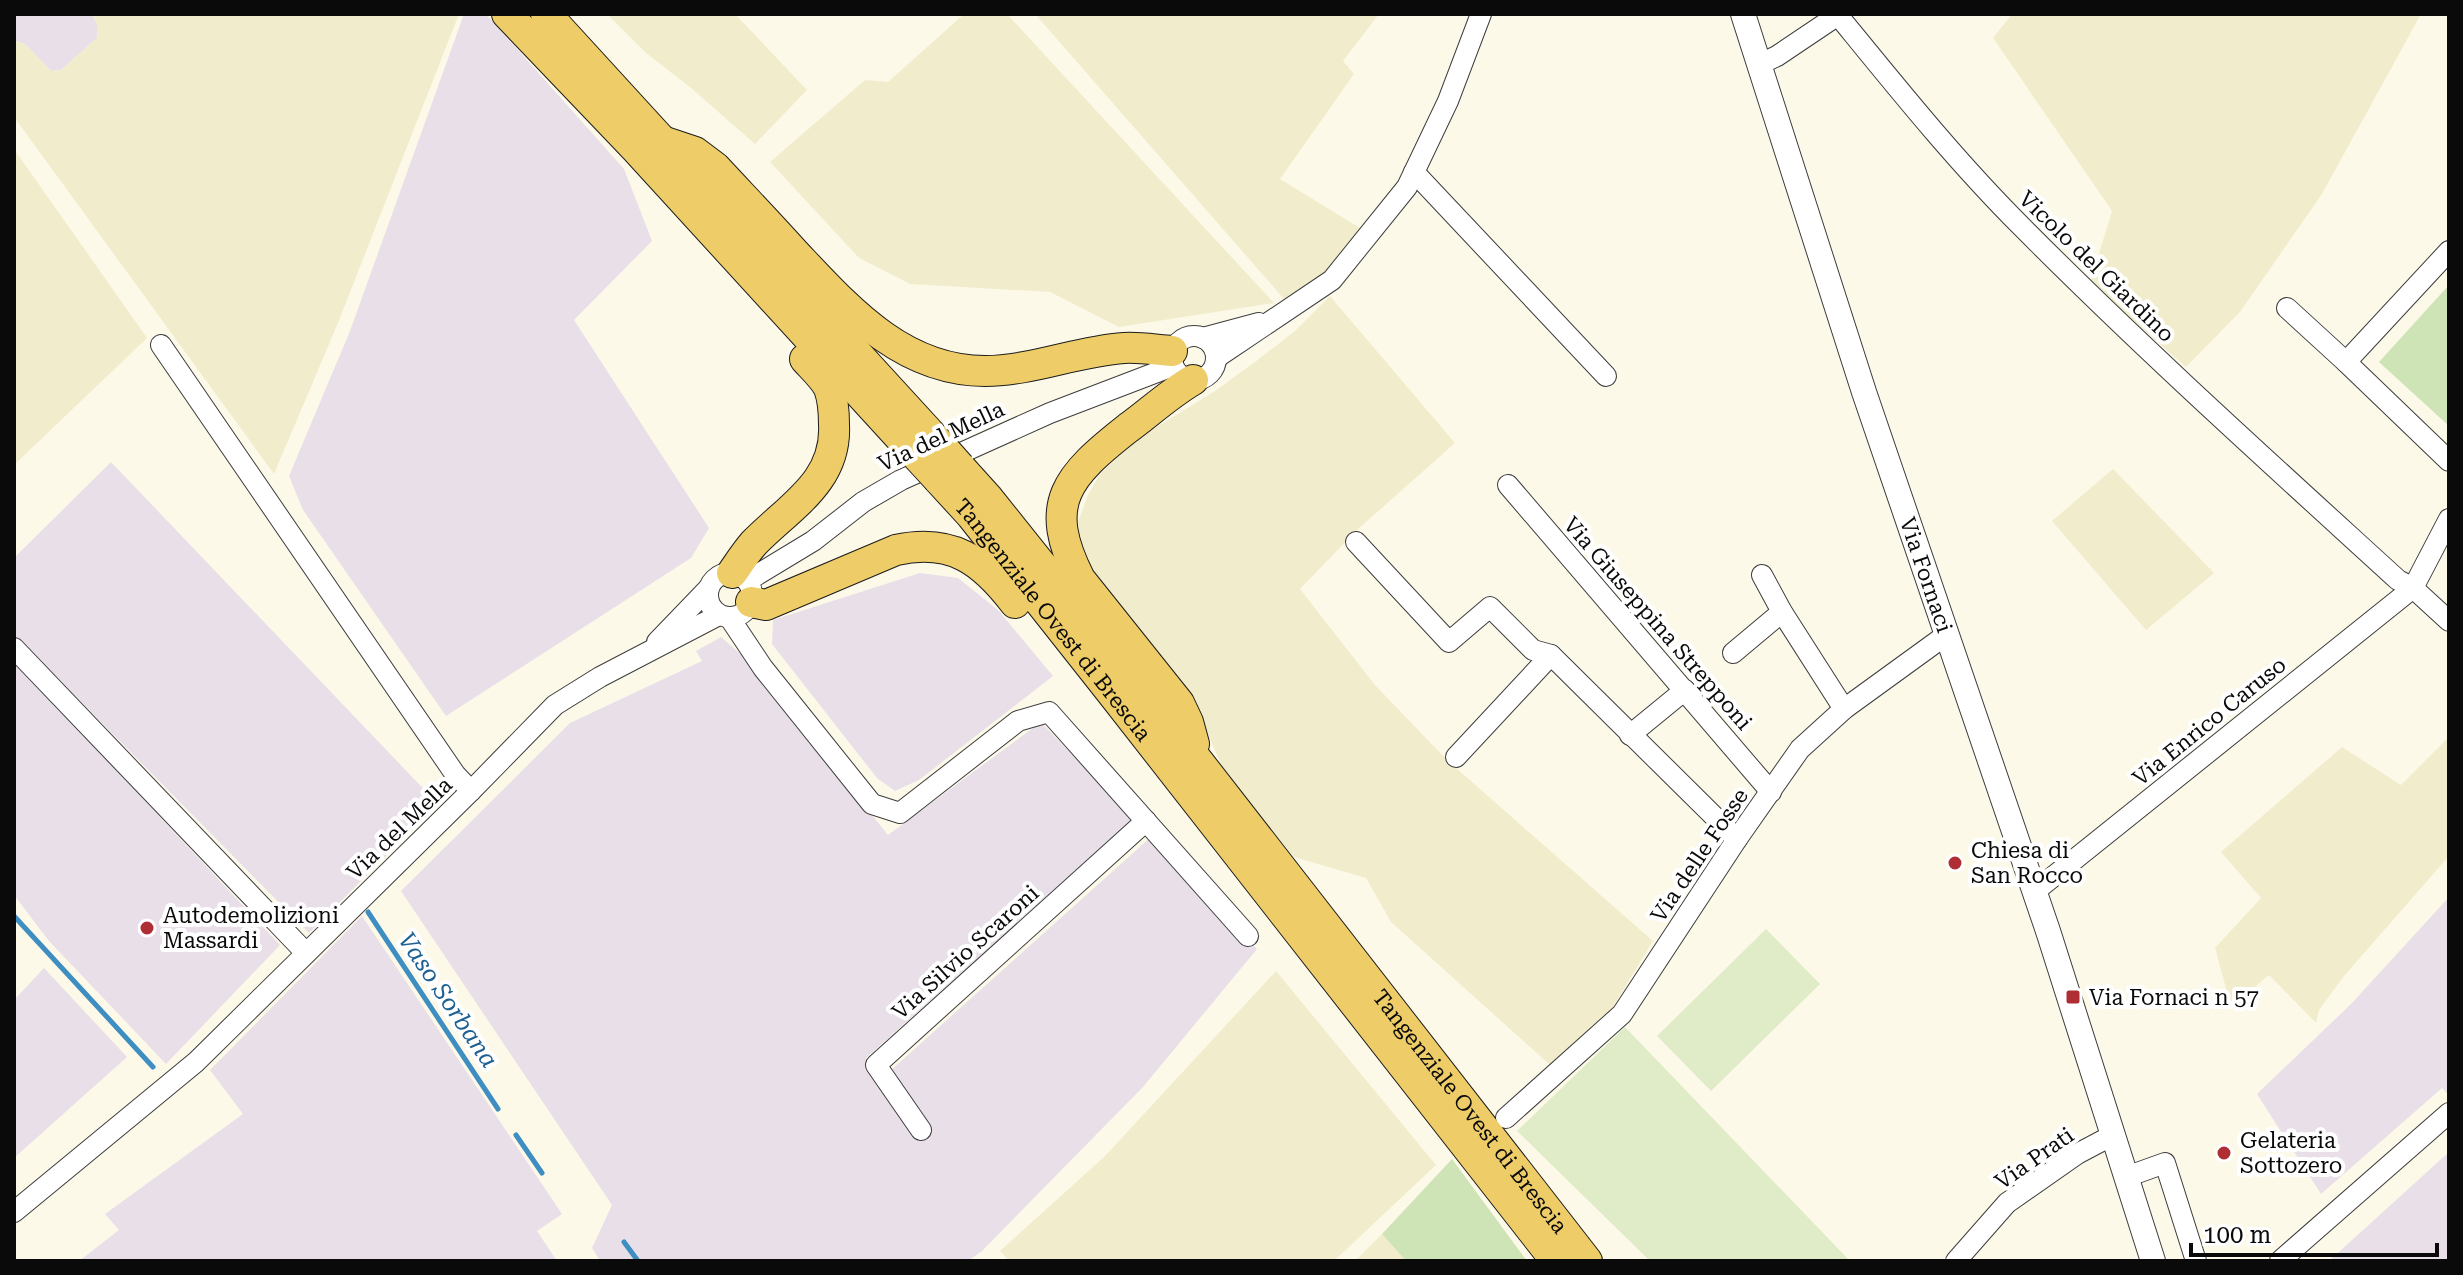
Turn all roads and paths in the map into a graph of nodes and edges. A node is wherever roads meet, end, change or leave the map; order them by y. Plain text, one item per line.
1 (507, 14) edge
2 (546, 14) edge
3 (1481, 14) edge
4 (1743, 14) edge
5 (1760, 64) junction
6 (665, 142) junction
7 (635, 148) junction
8 (1414, 172) junction
9 (2449, 251) edge
10 (2287, 308) dead end
11 (1275, 318) junction
12 (1203, 338) junction
13 (161, 345) dead end
14 (1216, 358) junction
15 (2346, 362) junction
16 (1179, 366) junction
17 (1606, 376) dead end
18 (925, 446) junction
19 (2449, 461) edge
20 (949, 473) junction
21 (1508, 485) dead end
22 (2449, 519) edge
23 (1356, 542) dead end
24 (1762, 575) dead end
25 (2413, 588) junction
26 (733, 599) junction
27 (1782, 612) junction
28 (2449, 621) edge
29 (1946, 635) junction
30 (14, 648) edge
31 (1733, 653) dead end
32 (1551, 655) junction
33 (643, 656) junction
34 (1685, 690) junction
35 (1111, 692) junction
36 (1844, 709) junction
37 (1630, 735) junction
38 (1456, 757) dead end
39 (1198, 761) junction
40 (471, 791) junction
41 (1771, 792) junction
42 (1146, 821) junction
43 (1737, 839) junction
44 (2034, 892) junction
45 (1248, 936) dead end
46 (306, 953) junction
47 (2449, 1113) edge
48 (1506, 1118) dead end
49 (921, 1130) dead end
50 (2113, 1135) junction
51 (2126, 1177) junction
52 (14, 1212) edge
53 (1556, 1261) edge
54 (1587, 1261) edge
55 (1956, 1261) edge
56 (2153, 1261) edge
57 (2196, 1261) edge
58 (2280, 1261) edge

1 - 7 main road, Tangenziale Ovest di Brescia
2 - 6 main road, Tangenziale Ovest di Brescia
3 - 8 street, Via del Mella
4 - 5 street, Via Fornaci
5 - 25 street, Vicolo del Giardino
5 - 29 street, Via Fornaci
6 - 16 main road
6 - 18 main road, Tangenziale Ovest di Brescia
7 - 18 main road, Tangenziale Ovest di Brescia
7 - 26 main road
8 - 11 street, Via del Mella
8 - 17 street
9 - 15 street
10 - 15 street
11 - 12 street, Via del Mella
11 - 14 street, Via del Mella
12 - 14 street
12 - 16 street, Via del Mella
13 - 40 street
14 - 16 street, Via del Mella
15 - 19 street
16 - 26 street, Via del Mella
16 - 39 main road
18 - 20 main road, Tangenziale Ovest di Brescia, bridge
20 - 35 main road, Tangenziale Ovest di Brescia
20 - 39 main road, Tangenziale Ovest di Brescia
21 - 34 street, Via Giuseppina Strepponi
22 - 25 street
23 - 32 street
24 - 27 street
25 - 28 street
25 - 44 street, Via Enrico Caruso
26 - 33 street, Via del Mella
26 - 33 street, Via del Mella
26 - 35 main road
26 - 42 street
27 - 31 street
27 - 36 street
29 - 36 street, Via delle Fosse
29 - 44 street, Via Fornaci
30 - 46 street
32 - 37 street
32 - 38 street
33 - 40 street, Via del Mella
34 - 37 street
34 - 41 street, Via Giuseppina Strepponi
35 - 53 main road, Tangenziale Ovest di Brescia
36 - 41 street, Via delle Fosse
37 - 43 street
39 - 54 main road, Tangenziale Ovest di Brescia
40 - 46 street, Via del Mella
41 - 43 street, Via delle Fosse
42 - 45 street
42 - 49 street, Via Silvio Scaroni
43 - 48 street, Via delle Fosse
44 - 50 street, Via Fornaci
46 - 52 street, Via del Mella
47 - 58 street
50 - 51 street, Via Fornaci
50 - 55 street, Via Prati
51 - 56 street, Via Fornaci
51 - 57 street

